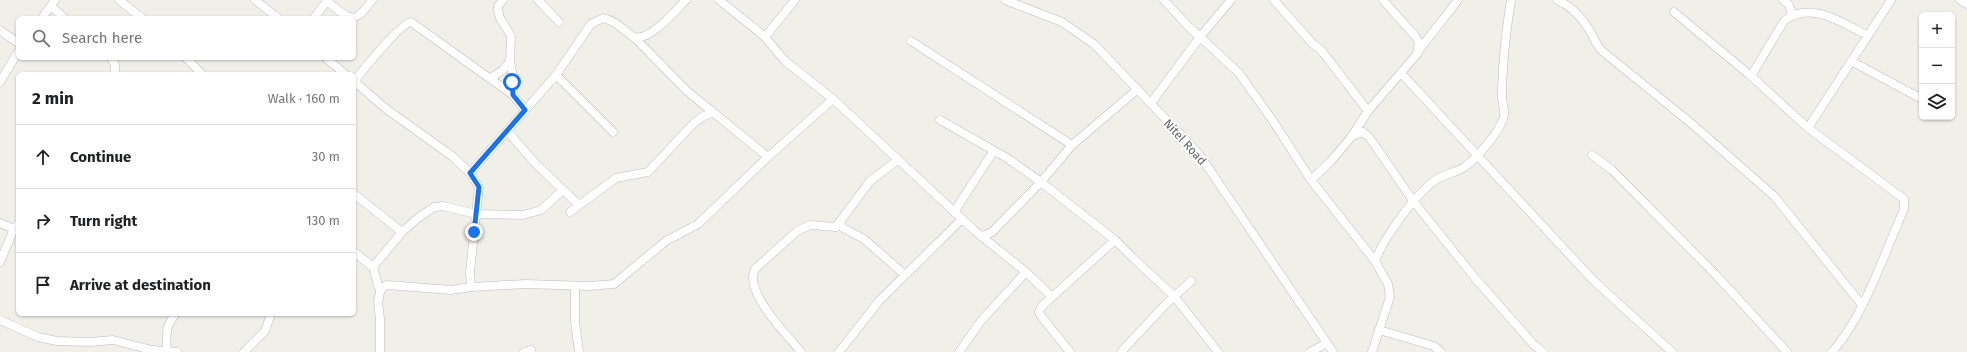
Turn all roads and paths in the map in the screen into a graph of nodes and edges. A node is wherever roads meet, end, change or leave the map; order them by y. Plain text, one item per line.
1 (119, 0) edge
2 (256, 0) edge
3 (372, 0) edge
4 (503, 0) edge
5 (538, 0) edge
6 (686, 0) edge
7 (720, 0) edge
8 (795, 0) edge
9 (1005, 0) edge
10 (1164, 0) edge
11 (1231, 0) edge
12 (1274, 0) edge
13 (1383, 0) edge
14 (1458, 0) edge
15 (1511, 0) edge
16 (1557, 0) edge
17 (1783, 0) edge
18 (1891, 0) edge
19 (1960, 0) edge
20 (53, 3) edge
21 (1967, 4) edge
22 (1674, 12) dead end
23 (1792, 14) junction
24 (43, 16) edge
25 (63, 16) edge
26 (139, 16) edge
27 (276, 16) edge
28 (316, 16) edge
29 (346, 16) edge
30 (356, 18) edge
31 (559, 22) dead end
32 (0, 30) edge
33 (1868, 36) junction
34 (634, 37) junction
35 (765, 37) junction
36 (1200, 37) junction
37 (911, 41) dead end
38 (16, 42) edge
39 (1417, 54) junction
40 (16, 55) edge
41 (112, 60) edge
42 (188, 60) edge
43 (328, 60) edge
44 (1851, 61) junction
45 (510, 62) junction
46 (115, 72) edge
47 (200, 72) edge
48 (343, 72) edge
49 (1401, 73) junction
50 (556, 75) junction
51 (1751, 76) junction
52 (491, 78) junction
53 (356, 79) edge
54 (0, 82) edge
55 (356, 83) edge
56 (1138, 89) junction
57 (513, 95) junction
58 (1919, 97) edge
59 (833, 99) junction
60 (1151, 103) junction
61 (525, 110) junction
62 (1368, 111) junction
63 (713, 112) junction
64 (940, 120) dead end
65 (1808, 128) junction
66 (507, 131) junction
67 (613, 132) dead end
68 (1352, 136) junction
69 (1072, 145) junction
70 (993, 152) junction
71 (1477, 155) junction
72 (1592, 155) dead end
73 (768, 157) junction
74 (898, 160) junction
75 (470, 173) junction
76 (1311, 180) junction
77 (1041, 182) junction
78 (563, 190) junction
79 (356, 196) edge
80 (1414, 202) junction
81 (579, 205) junction
82 (570, 212) dead end
83 (954, 212) junction
84 (476, 214) junction
85 (962, 219) junction
86 (840, 222) junction
87 (0, 223) edge
88 (16, 227) edge
89 (402, 232) junction
90 (981, 236) junction
91 (1115, 240) junction
92 (356, 254) edge
93 (1375, 261) junction
94 (0, 262) edge
95 (373, 267) junction
96 (1026, 272) junction
97 (905, 275) junction
98 (1191, 281) dead end
99 (575, 286) junction
100 (471, 287) junction
101 (380, 292) junction
102 (1174, 296) junction
103 (1052, 297) junction
104 (1862, 305) junction
105 (175, 316) edge
106 (270, 316) edge
107 (0, 320) edge
108 (1379, 330) junction
109 (1328, 343) junction
110 (167, 351) edge
111 (177, 352) edge
112 (244, 352) edge
113 (380, 352) edge
114 (579, 352) edge
115 (801, 352) edge
116 (839, 352) edge
117 (959, 352) edge
118 (1070, 352) edge
119 (1121, 352) edge
120 (1218, 352) edge
121 (1310, 352) edge
122 (1333, 352) edge
123 (1372, 352) edge
124 (1441, 352) edge
125 (1543, 352) edge
126 (1672, 352) edge
127 (1787, 352) edge
128 (1832, 352) edge

1 - 26 street
2 - 27 street
3 - 30 street
4 - 45 street
5 - 31 street
6 - 34 street
7 - 35 street
8 - 35 street
9 - 56 street, Nitel Road
10 - 36 street
11 - 36 street
12 - 62 street
13 - 39 street
14 - 39 street
15 - 71 street
16 - 104 street
17 - 23 street
18 - 33 street
19 - 21 street
20 - 24 street
20 - 25 street
22 - 51 street
23 - 33 street
23 - 51 street
28 - 29 street
32 - 38 street
33 - 44 street
34 - 50 street
34 - 63 street
35 - 59 street
36 - 60 street
36 - 76 street
37 - 69 street
39 - 49 street
40 - 54 street
41 - 46 street
42 - 47 street
43 - 48 street
44 - 58 street
44 - 65 street
45 - 52 street
45 - 57 street
49 - 62 street
49 - 71 street
50 - 61 street
50 - 67 street
51 - 65 street
52 - 53 street
52 - 57 street
55 - 75 street
56 - 60 street, Nitel Road
56 - 69 street
57 - 61 street
59 - 73 street
59 - 74 street
60 - 109 street, Nitel Road
61 - 66 street
62 - 68 street
63 - 73 street
63 - 81 street
64 - 70 street
65 - 104 street
66 - 75 street
66 - 78 street
68 - 76 street
68 - 80 street
69 - 77 street
70 - 77 street
70 - 83 street
71 - 80 street
71 - 126 street
72 - 127 street
73 - 99 street
74 - 83 street
74 - 86 street
75 - 84 street
76 - 93 street
77 - 90 street
77 - 91 street
78 - 81 street
78 - 84 street
79 - 89 street
80 - 93 street
80 - 125 street
81 - 82 street
83 - 85 street
84 - 89 street
84 - 100 street
85 - 90 street
85 - 97 street
86 - 97 street
86 - 115 street
87 - 88 street
88 - 94 street
89 - 95 street
90 - 96 street
91 - 102 street
91 - 103 street
92 - 95 street
93 - 108 street
95 - 101 street
96 - 103 street
96 - 117 street
97 - 116 street
98 - 102 street
99 - 100 street
99 - 114 street
100 - 101 street
101 - 113 street
102 - 119 street
102 - 120 street
103 - 118 street
104 - 128 street
105 - 110 street
106 - 112 street
107 - 110 street
108 - 123 street
108 - 124 street
109 - 121 street
109 - 122 street, Nitel Road
110 - 111 street

